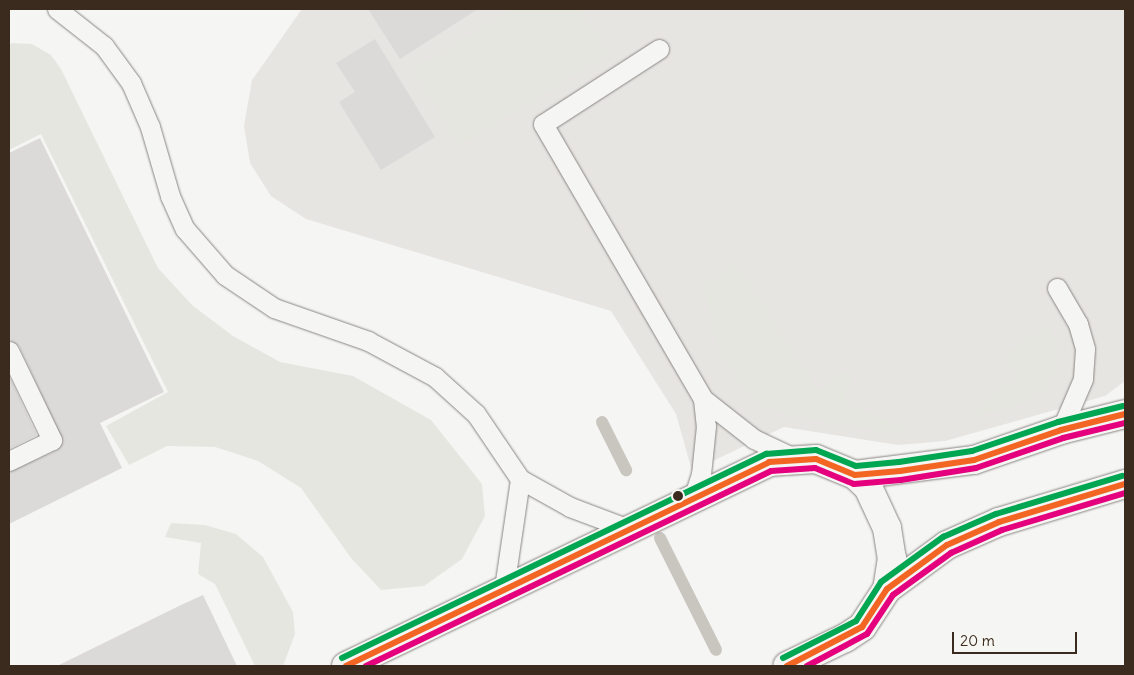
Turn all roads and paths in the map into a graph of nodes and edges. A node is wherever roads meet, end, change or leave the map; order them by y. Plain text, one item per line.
1 (57, 9) edge
2 (659, 50) dead end
3 (1057, 288) dead end
4 (9, 351) edge
5 (703, 399) junction
6 (1125, 414) edge
7 (1061, 430) junction
8 (794, 458) junction
9 (9, 461) edge
10 (855, 475) junction
11 (520, 478) junction
12 (1125, 484) edge
13 (694, 496) junction
14 (626, 528) junction
15 (504, 588) junction
16 (887, 589) junction
17 (346, 666) edge
18 (787, 666) edge

1 - 11 lane
2 - 5 lane
3 - 7 lane
4 - 9 lane
5 - 8 lane
5 - 13 lane
6 - 7 main road
7 - 10 main road
8 - 10 main road
8 - 13 main road
10 - 16 main road
11 - 14 lane
11 - 15 lane
12 - 16 main road
13 - 14 main road
14 - 15 main road
15 - 17 main road
16 - 18 main road

